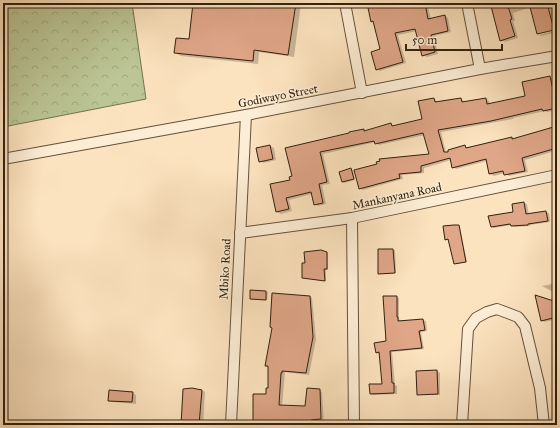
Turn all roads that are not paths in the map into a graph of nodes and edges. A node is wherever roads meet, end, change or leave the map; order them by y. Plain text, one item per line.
1 (345, 3) edge
2 (467, 3) edge
3 (557, 56) edge
4 (480, 69) junction
5 (362, 93) junction
6 (246, 115) junction
7 (3, 159) edge
8 (557, 175) edge
9 (352, 218) junction
10 (240, 233) junction
11 (231, 425) edge
12 (354, 425) edge
13 (462, 425) edge
14 (544, 425) edge

1 - 5 street
2 - 4 street
3 - 4 street, Godiwayo Street
4 - 5 street, Godiwayo Street
5 - 6 street, Godiwayo Street
6 - 7 street, Godiwayo Street
6 - 10 street, Mbiko Road
8 - 9 street, Mankanyana Road
9 - 10 street, Mankanyana Road
9 - 12 street
10 - 11 street, Mbiko Road
13 - 14 street

